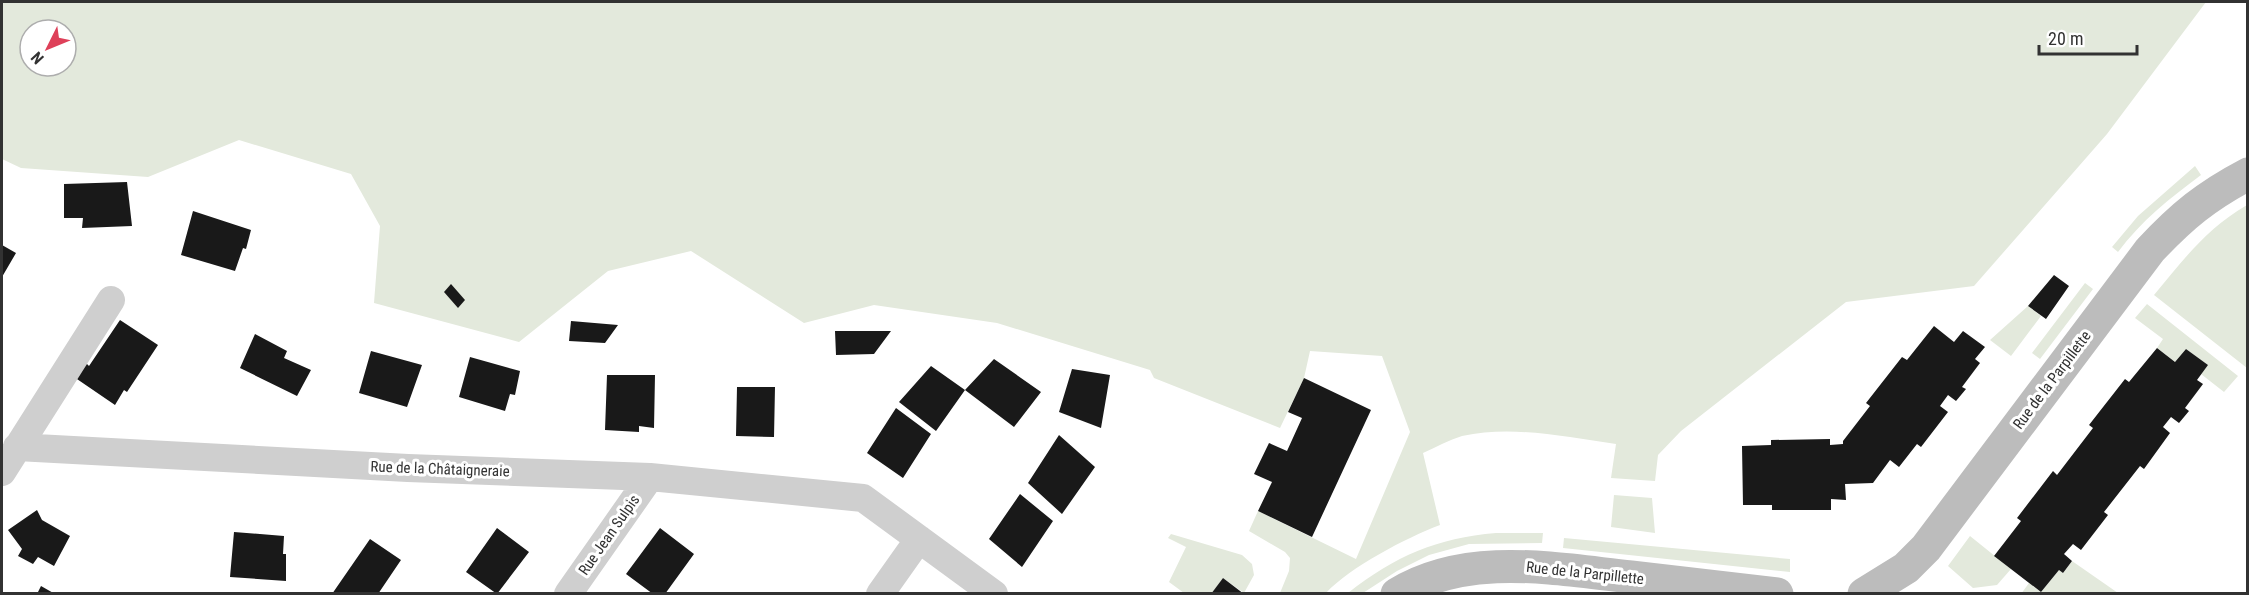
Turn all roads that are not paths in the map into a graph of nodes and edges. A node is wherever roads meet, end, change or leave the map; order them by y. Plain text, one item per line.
1 (2247, 174) edge
2 (111, 300) dead end
3 (17, 447) junction
4 (2, 472) edge
5 (650, 477) junction
6 (919, 539) junction
7 (568, 594) edge
8 (880, 594) edge
9 (994, 594) edge
10 (1397, 594) edge
11 (1778, 594) edge
12 (1864, 594) edge

1 - 12 street, Rue de la Parpillette
2 - 3 street
3 - 4 street
3 - 5 street, Rue de la Châtaigneraie
5 - 6 street, Rue de la Châtaigneraie
5 - 7 street, Rue Jean Sulpis
6 - 8 street
6 - 9 street
10 - 11 street, Rue de la Parpillette

